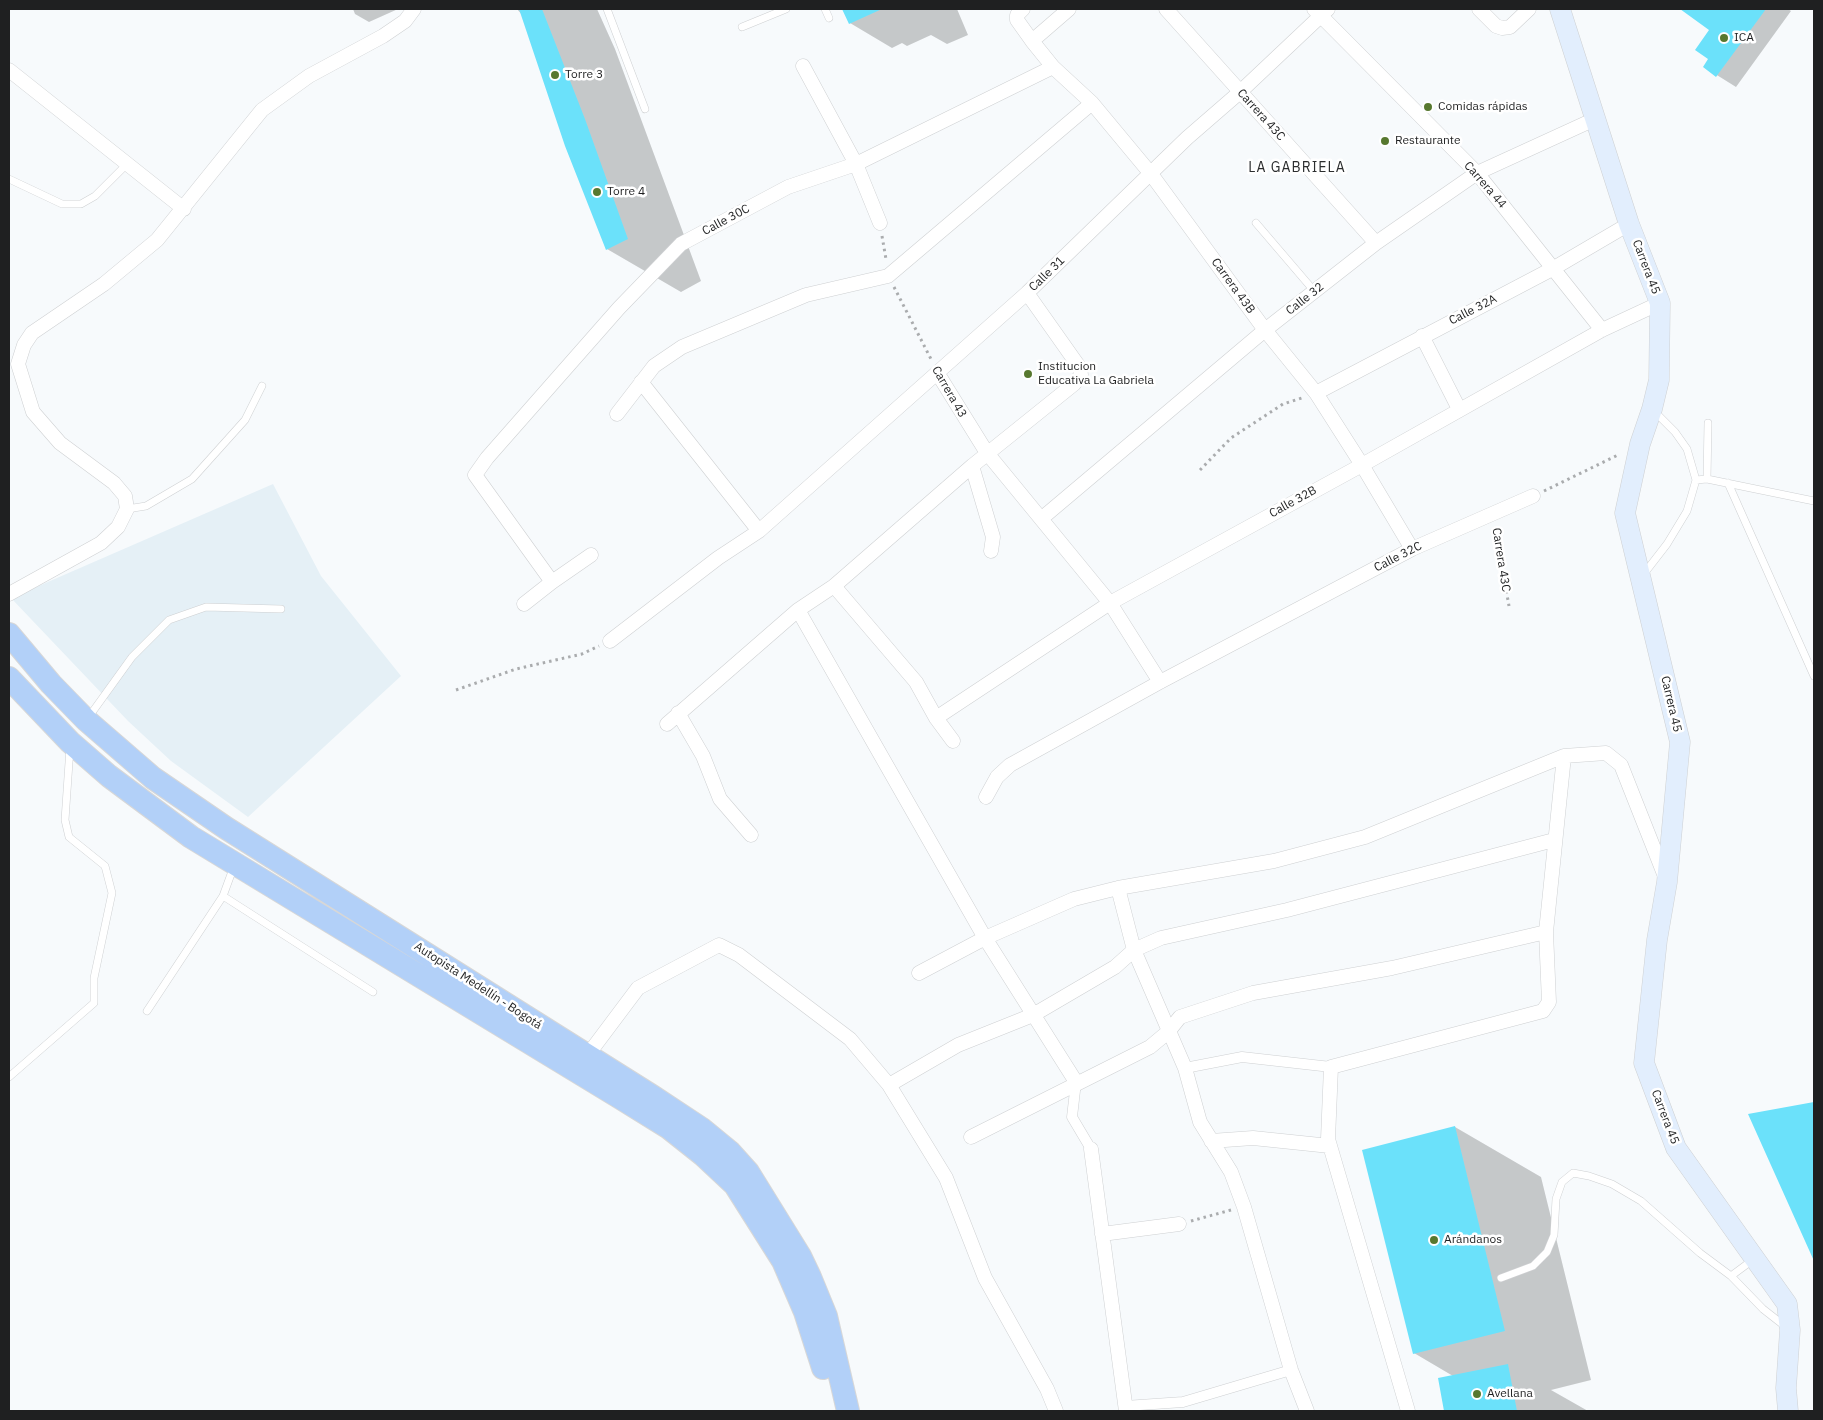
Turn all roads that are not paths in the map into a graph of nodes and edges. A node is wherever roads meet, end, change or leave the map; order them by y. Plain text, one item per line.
1 (414, 9) edge
2 (607, 9) edge
3 (786, 9) edge
4 (825, 9) edge
5 (1023, 9) edge
6 (1069, 9) edge
7 (1166, 9) edge
8 (1479, 9) edge
9 (1529, 9) edge
10 (1560, 9) edge
11 (1320, 11) edge
12 (828, 18) dead end
13 (742, 27) dead end
14 (1032, 41) junction
15 (803, 66) dead end
16 (1053, 67) junction
17 (9, 70) edge
18 (1240, 92) junction
19 (1092, 103) junction
20 (645, 109) dead end
21 (1595, 119) junction
22 (128, 164) junction
23 (856, 164) junction
24 (1477, 173) junction
25 (1151, 174) junction
26 (9, 178) edge
27 (184, 209) junction
28 (880, 223) road end
29 (1256, 223) dead end
30 (1629, 224) junction
31 (1376, 243) junction
32 (1554, 268) junction
33 (1316, 292) junction
34 (1027, 293) junction
35 (1660, 303) junction
36 (1265, 330) junction
37 (1602, 330) junction
38 (1422, 336) junction
39 (938, 374) junction
40 (642, 382) junction
41 (262, 386) dead end
42 (1316, 393) junction
43 (1460, 409) junction
44 (1652, 409) junction
45 (617, 414) dead end
46 (1708, 422) dead end
47 (987, 453) junction
48 (1362, 465) junction
49 (972, 466) junction
50 (1707, 479) junction
51 (1696, 480) junction
52 (1728, 483) junction
53 (1533, 496) road end
54 (1814, 501) edge
55 (127, 509) junction
56 (1041, 519) junction
57 (760, 531) junction
58 (1412, 550) junction
59 (991, 551) dead end
60 (591, 555) dead end
61 (1641, 577) junction
62 (552, 582) junction
63 (834, 586) junction
64 (9, 594) edge
65 (1110, 603) junction
66 (524, 604) dead end
67 (281, 609) dead end
68 (798, 610) junction
69 (9, 634) edge
70 (610, 640) road end
71 (1814, 676) edge
72 (9, 678) edge
73 (1160, 682) junction
74 (678, 714) junction
75 (936, 718) junction
76 (86, 720) junction
77 (667, 724) dead end
78 (953, 741) dead end
79 (70, 742) junction
80 (1564, 756) junction
81 (986, 797) dead end
82 (751, 835) dead end
83 (1554, 840) junction
84 (235, 863) junction
85 (1667, 882) junction
86 (1118, 888) junction
87 (223, 896) junction
88 (1546, 932) junction
89 (985, 938) junction
90 (1134, 950) junction
91 (918, 973) dead end
92 (373, 992) dead end
93 (147, 1011) dead end
94 (1033, 1014) junction
95 (1168, 1032) junction
96 (587, 1056) junction
97 (1331, 1067) junction
98 (1184, 1068) junction
99 (9, 1077) edge
100 (1076, 1082) junction
101 (889, 1085) junction
102 (972, 1137) dead end
103 (1211, 1140) junction
104 (1330, 1146) junction
105 (1091, 1149) joint
106 (1179, 1224) road end
107 (1102, 1234) junction
108 (1754, 1259) junction
109 (1731, 1276) junction
110 (1501, 1278) dead end
111 (1790, 1330) junction
112 (1291, 1370) junction
113 (1125, 1408) edge
114 (833, 1411) edge
115 (848, 1411) edge
116 (1056, 1411) edge
117 (1307, 1411) edge
118 (1408, 1411) edge
119 (1788, 1411) edge

1 - 27 street
2 - 20 lane
3 - 13 lane
4 - 12 lane
5 - 14 street, Carrera 43B
6 - 14 street
7 - 18 street, Carrera 43C
8 - 9 street
10 - 21 main road, Carrera 45
11 - 18 street, Calle 31
11 - 24 street, Carrera 44
14 - 16 street, Carrera 43B
15 - 23 street
16 - 19 street, Carrera 43B
16 - 23 street, Calle 30C
17 - 22 street
18 - 25 street, Calle 31
18 - 31 street, Carrera 43C
19 - 25 street, Carrera 43B
19 - 40 street
21 - 24 street, Calle 32
21 - 30 main road, Carrera 45
22 - 26 lane
22 - 27 street
23 - 28 street
23 - 62 street, Calle 30C
24 - 31 street, Calle 32
24 - 32 street, Carrera 44
25 - 34 street, Calle 31
25 - 36 street, Carrera 43B
27 - 55 street
29 - 33 lane
30 - 32 street, Calle 32A
30 - 35 main road, Carrera 45
31 - 33 street, Calle 32
32 - 37 street, Carrera 44
32 - 38 street, Calle 32A
33 - 36 street, Calle 32
34 - 39 street, Calle 31
34 - 47 street
35 - 37 street, Calle 32B
35 - 44 main road, Carrera 45
36 - 42 street, Carrera 43B
36 - 56 street, Calle 32
37 - 43 street, Calle 32B
38 - 42 street, Calle 32A
38 - 43 street
39 - 47 street, Carrera 43
39 - 57 street, Calle 31
40 - 45 street
40 - 57 street
41 - 55 lane
42 - 48 street, Carrera 43B
43 - 48 street, Calle 32B
44 - 51 lane
44 - 61 main road, Carrera 45
46 - 50 lane
47 - 49 street
47 - 56 street, Carrera 43
48 - 58 street, Carrera 43B
48 - 65 street, Calle 32B
49 - 59 street
49 - 63 street
50 - 51 lane
50 - 52 lane
51 - 61 lane
52 - 54 lane
52 - 71 lane
53 - 58 street, Calle 32C
55 - 64 street
56 - 65 street, Carrera 43
57 - 70 street, Calle 31
58 - 73 street, Calle 32C
60 - 62 street
61 - 85 main road, Carrera 45
62 - 66 street
63 - 68 street
63 - 75 street
65 - 73 street, Carrera 43
65 - 75 street, Calle 32B
67 - 76 lane
68 - 74 street
68 - 89 street
69 - 76 highway, Autopista Medellín - Bogotá
72 - 79 highway, Autopista Medellín - Bogotá
73 - 81 street, Calle 32C
74 - 77 street
74 - 82 street
75 - 78 street
76 - 96 highway, Autopista Medellín - Bogotá
79 - 84 highway, Autopista Medellín - Bogotá
79 - 99 lane
80 - 83 street
80 - 85 street
80 - 86 street
83 - 88 street
83 - 90 street
84 - 87 lane
84 - 114 highway, Autopista Medellín - Bogotá
85 - 108 main road, Carrera 45
86 - 89 street
86 - 90 street
87 - 92 lane
87 - 93 lane
88 - 95 street
88 - 97 street
89 - 91 street
89 - 94 street
90 - 94 street
90 - 95 street
94 - 100 street
94 - 101 street
95 - 98 street
95 - 100 street
96 - 101 street
96 - 115 highway, Autopista Medellín - Bogotá
97 - 98 street
97 - 104 street
98 - 103 street
100 - 102 street
100 - 105 street
101 - 116 street
103 - 104 street
103 - 112 street
104 - 118 street
105 - 107 street
106 - 107 street
107 - 113 street
108 - 109 lane
108 - 111 main road, Carrera 45
109 - 110 lane
109 - 111 lane
111 - 119 main road, Carrera 45
112 - 113 street
112 - 117 street

